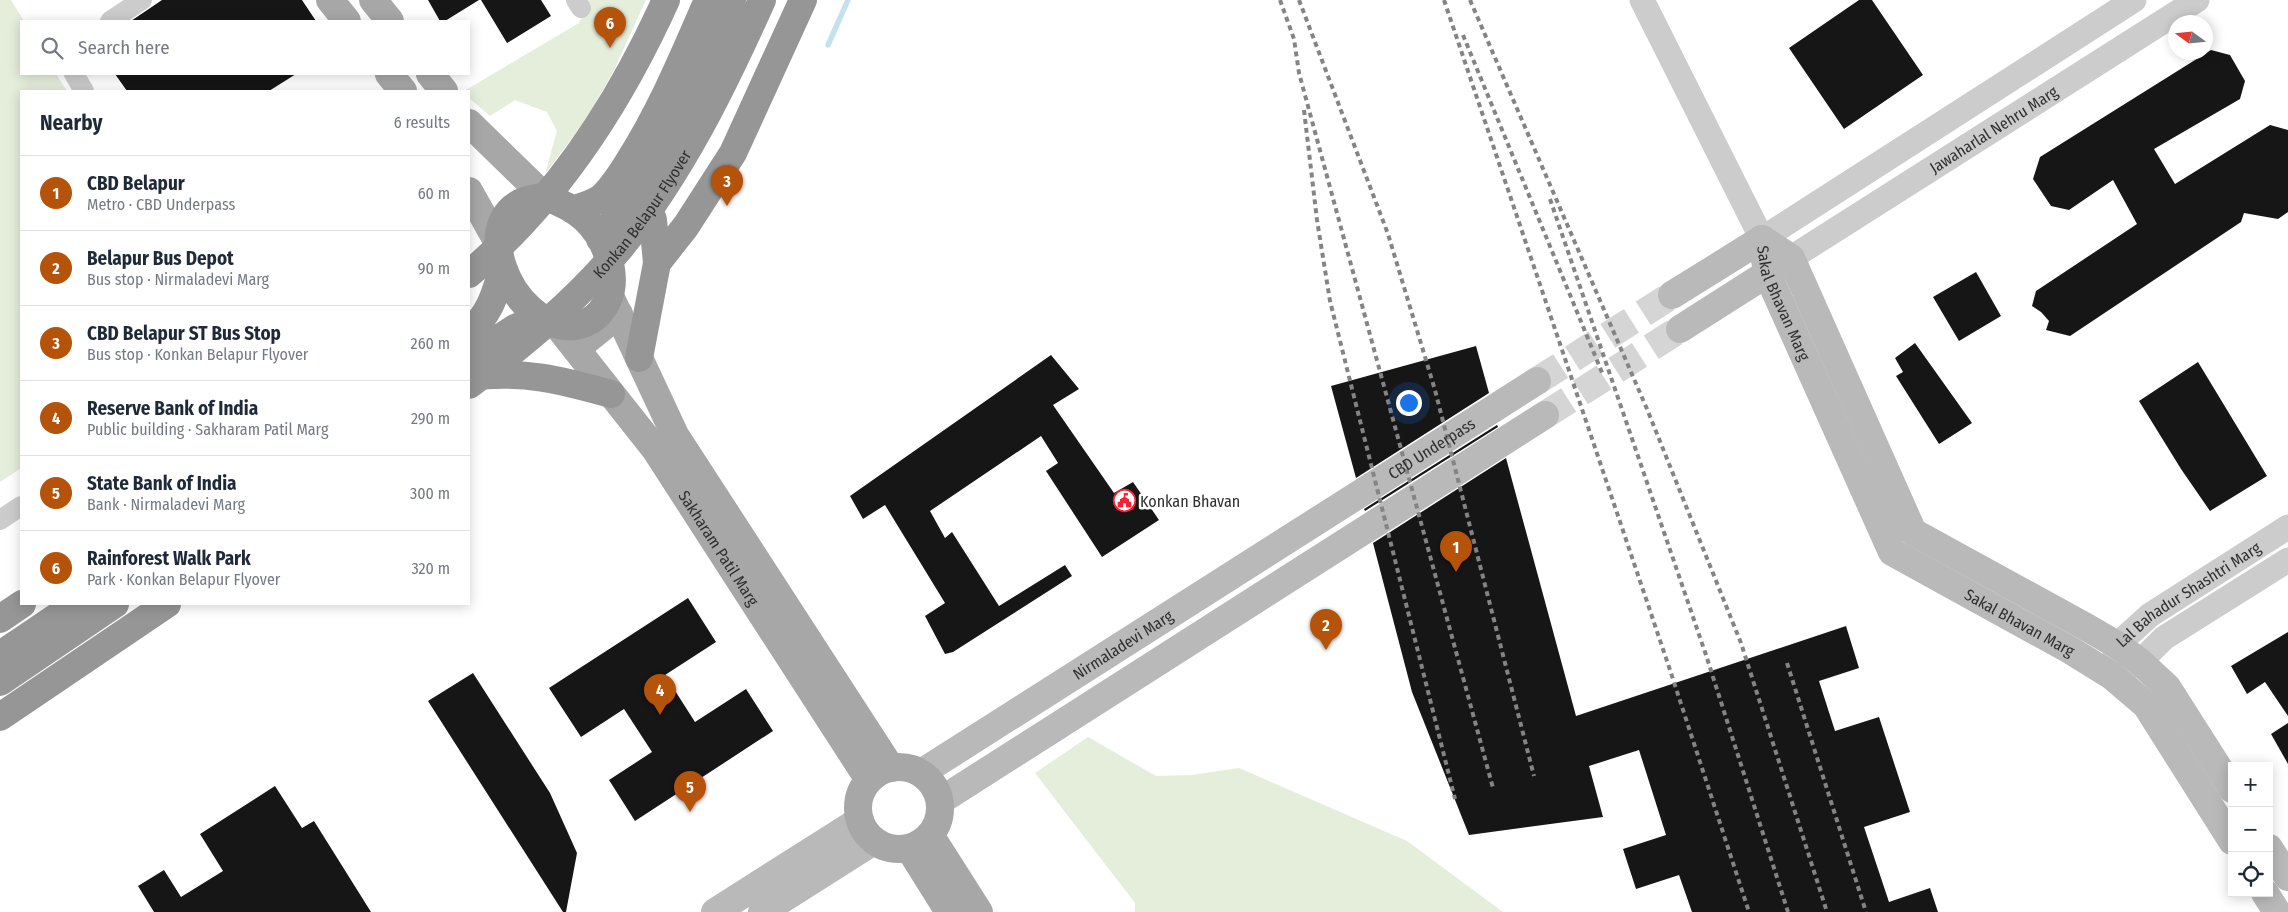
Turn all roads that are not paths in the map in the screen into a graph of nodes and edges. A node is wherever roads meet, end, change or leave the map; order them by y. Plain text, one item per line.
1 (142, 0) edge
2 (330, 0) edge
3 (373, 0) edge
4 (666, 0) edge
5 (708, 0) edge
6 (732, 0) edge
7 (762, 0) edge
8 (803, 0) edge
9 (1642, 0) edge
10 (2134, 0) edge
11 (2198, 0) edge
12 (112, 20) edge
13 (346, 20) edge
14 (389, 20) edge
15 (75, 75) edge
16 (390, 75) edge
17 (431, 75) edge
18 (83, 90) edge
19 (402, 90) edge
20 (443, 90) edge
21 (470, 127) edge
22 (640, 183) junction
23 (470, 193) edge
24 (545, 197) junction
25 (573, 210) junction
26 (600, 239) junction
27 (1762, 239) junction
28 (498, 241) junction
29 (1790, 258) junction
30 (657, 263) junction
31 (503, 267) junction
32 (470, 273) edge
33 (1767, 273) junction
34 (1672, 295) tunnel mouth
35 (615, 305) junction
36 (550, 321) junction
37 (1680, 329) tunnel mouth
38 (470, 330) edge
39 (576, 349) junction
40 (470, 357) edge
41 (639, 358) junction
42 (470, 377) edge
43 (1537, 381) tunnel mouth
44 (470, 384) edge
45 (611, 394) junction
46 (1544, 415) tunnel mouth
47 (20, 507) edge
48 (1325, 516) joint
49 (0, 520) edge
50 (2288, 527) edge
51 (1343, 543) joint
52 (2288, 560) edge
53 (20, 605) edge
54 (75, 605) edge
55 (114, 605) edge
56 (166, 605) edge
57 (0, 618) edge
58 (2117, 645) junction
59 (0, 655) edge
60 (2140, 662) junction
61 (2112, 676) junction
62 (0, 682) edge
63 (0, 717) edge
64 (921, 773) junction
65 (880, 774) junction
66 (2228, 783) edge
67 (940, 801) junction
68 (867, 830) junction
69 (2228, 835) edge
70 (920, 841) junction
71 (2272, 852) edge
72 (2288, 878) edge
73 (2268, 897) edge
74 (715, 912) edge
75 (762, 912) edge
76 (949, 912) edge
77 (979, 912) edge
78 (2277, 912) edge

1 - 12 street
2 - 13 main road
3 - 14 main road
4 - 32 highway, bridge
5 - 25 highway
6 - 22 highway
7 - 44 highway, Konkan Belapur Flyover, bridge
8 - 30 highway
9 - 27 street
10 - 27 street, Jawaharlal Nehru Marg
11 - 29 street, Jawaharlal Nehru Marg
15 - 18 street
16 - 19 main road
17 - 20 main road
21 - 24 main road
22 - 26 highway
22 - 30 highway
23 - 28 main road
24 - 25 highway
24 - 28 highway
25 - 26 highway
26 - 35 highway
27 - 29 main road, Sakal Bhavan Marg
27 - 33 main road, Sakal Bhavan Marg
27 - 34 main road
28 - 31 highway
29 - 33 main road
29 - 58 main road, Sakal Bhavan Marg
30 - 41 highway
31 - 36 highway
31 - 38 highway
33 - 37 main road
33 - 61 main road, Sakal Bhavan Marg
35 - 36 highway
35 - 39 main road
35 - 41 main road, Sakharam Patil Marg
36 - 39 main road, Sakharam Patil Marg
36 - 40 highway
39 - 45 main road, Sakharam Patil Marg
41 - 65 main road, Sakharam Patil Marg
42 - 45 highway
43 - 48 main road, CBD Underpass
45 - 65 main road, Sakharam Patil Marg
46 - 51 main road, CBD Underpass
47 - 49 street
48 - 64 main road, Nirmaladevi Marg
50 - 58 street, Lal Bahadur Shashtri Marg
51 - 67 main road, Nirmaladevi Marg
52 - 60 street, Lal Bahadur Shashtri Marg
53 - 57 highway
54 - 59 highway
55 - 62 highway
56 - 63 highway
58 - 60 main road, Sakal Bhavan Marg
58 - 61 street, Lal Bahadur Shashtri Marg
60 - 61 street, Lal Bahadur Shashtri Marg
60 - 66 main road, Sakal Bhavan Marg
61 - 69 main road, Sakal Bhavan Marg
64 - 65 main road
64 - 67 main road
65 - 68 main road
67 - 70 main road
68 - 70 main road
68 - 74 main road
68 - 75 main road
70 - 76 main road
70 - 77 main road
71 - 72 main road
73 - 78 main road

